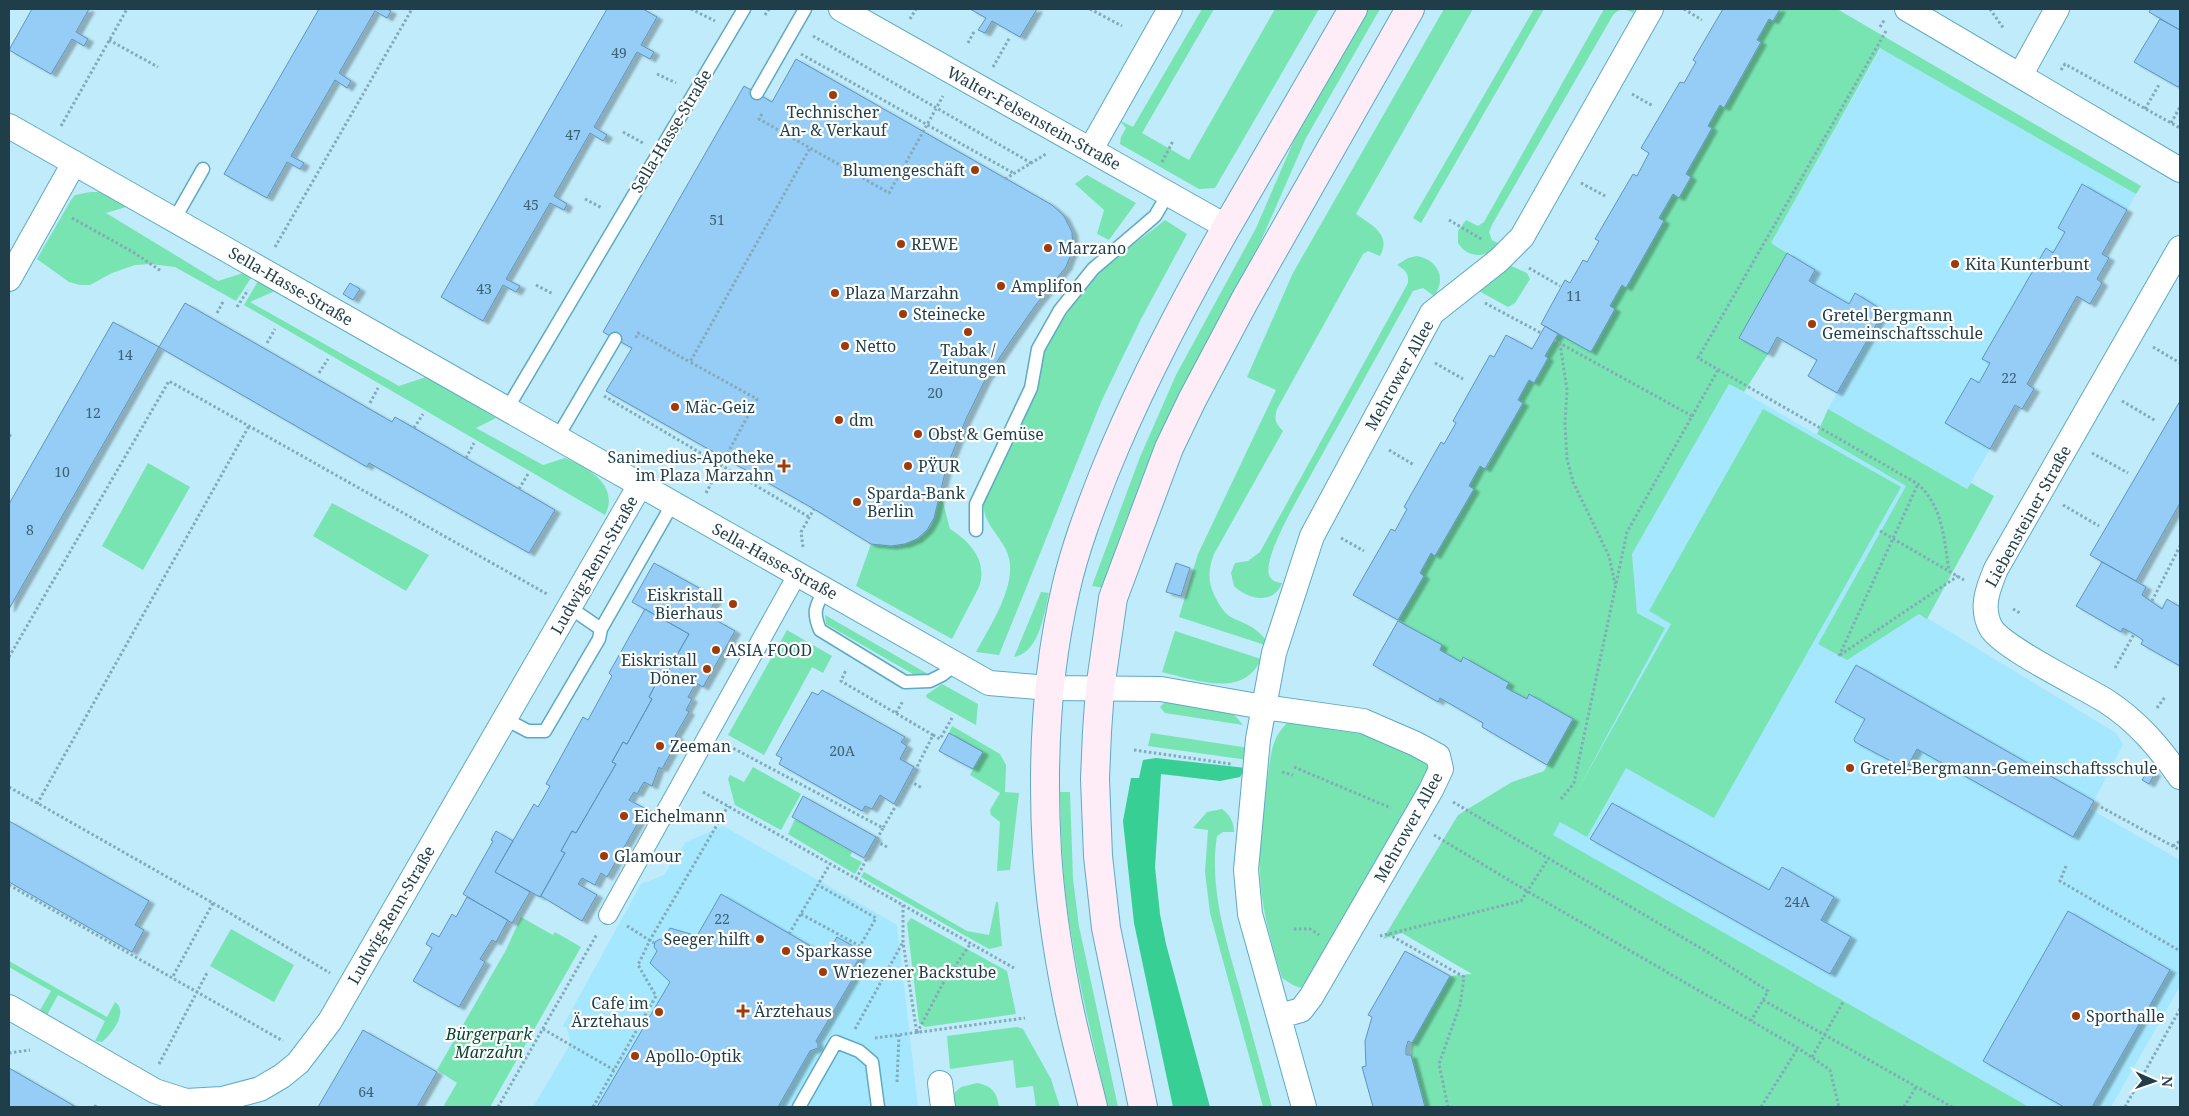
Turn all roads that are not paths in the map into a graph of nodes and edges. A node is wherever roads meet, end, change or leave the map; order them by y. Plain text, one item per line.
1 (744, 9) edge
2 (806, 9) edge
3 (841, 9) edge
4 (1170, 9) edge
5 (1353, 9) edge
6 (1410, 9) edge
7 (1651, 9) edge
8 (1907, 9) edge
9 (2057, 9) edge
10 (2021, 74) junction
11 (757, 93) dead end
12 (9, 126) edge
13 (1091, 149) junction
14 (74, 163) junction
15 (203, 168) dead end
16 (2180, 170) edge
17 (1168, 194) junction
18 (174, 220) junction
19 (1227, 227) junction
20 (2180, 248) edge
21 (9, 279) edge
22 (615, 339) dead end
23 (507, 409) junction
24 (558, 438) junction
25 (640, 485) junction
26 (672, 503) junction
27 (976, 530) dead end
28 (798, 573) junction
29 (826, 589) junction
30 (569, 607) junction
31 (601, 629) junction
32 (955, 665) junction
33 (1050, 688) junction
34 (1100, 689) junction
35 (1263, 707) junction
36 (505, 719) junction
37 (2180, 777) edge
38 (608, 915) road end
39 (9, 1007) edge
40 (1280, 1016) junction
41 (940, 1083) dead end
42 (798, 1107) edge
43 (878, 1107) edge
44 (943, 1107) edge
45 (1093, 1107) edge
46 (1144, 1107) edge
47 (1304, 1107) edge

1 - 23 lane, Sella-Hasse-Straße
2 - 11 lane
3 - 13 street, Walter-Felsenstein-Straße
4 - 13 street
5 - 19 main road
6 - 34 main road
7 - 35 street, Mehrower Allee
8 - 10 street
9 - 10 street
10 - 16 street
12 - 14 street, Sella-Hasse-Straße
13 - 17 street, Walter-Felsenstein-Straße
14 - 18 street, Sella-Hasse-Straße
14 - 21 street
15 - 18 lane
17 - 19 street, Walter-Felsenstein-Straße
17 - 27 lane
18 - 23 street, Sella-Hasse-Straße
19 - 33 main road
20 - 37 street, Liebensteiner Straße
22 - 24 lane
23 - 24 street, Sella-Hasse-Straße
24 - 25 street, Sella-Hasse-Straße
25 - 26 street, Sella-Hasse-Straße
25 - 30 street, Ludwig-Renn-Straße
26 - 28 street, Sella-Hasse-Straße
26 - 31 lane
28 - 29 street, Sella-Hasse-Straße
28 - 38 street
29 - 32 street, Sella-Hasse-Straße
29 - 32 lane
30 - 31 lane
30 - 36 street, Ludwig-Renn-Straße
31 - 36 lane
32 - 33 street, Sella-Hasse-Straße
33 - 34 street, Mehrower Allee
33 - 45 main road
34 - 35 street, Mehrower Allee
34 - 46 main road
35 - 40 street, Mehrower Allee
35 - 40 street, Mehrower Allee
36 - 39 street, Ludwig-Renn-Straße
40 - 47 street, Mehrower Allee
41 - 44 street
42 - 43 lane

